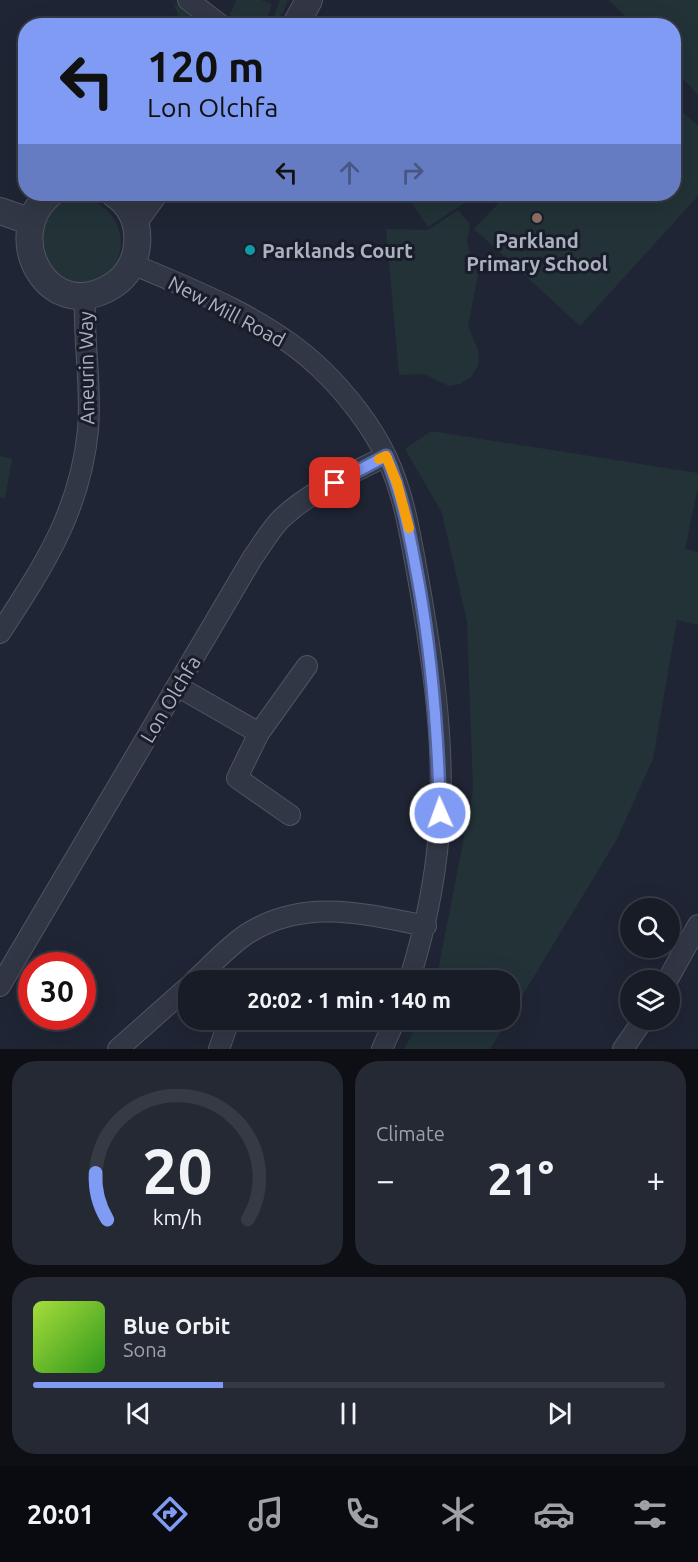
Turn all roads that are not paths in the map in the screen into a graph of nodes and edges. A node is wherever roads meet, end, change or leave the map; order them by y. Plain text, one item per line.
1 (188, 0) edge
2 (309, 0) edge
3 (212, 18) edge
4 (299, 18) edge
5 (40, 201) edge
6 (123, 201) edge
7 (149, 201) edge
8 (0, 211) edge
9 (26, 220) junction
10 (135, 220) junction
11 (132, 264) junction
12 (85, 297) junction
13 (386, 456) junction
14 (0, 633) edge
15 (307, 666) dead end
16 (177, 686) junction
17 (259, 733) junction
18 (290, 815) dead end
19 (698, 925) edge
20 (426, 926) junction
21 (206, 970) edge
22 (413, 970) edge
23 (673, 970) edge
24 (0, 986) edge
25 (178, 996) edge
26 (226, 1030) edge
27 (391, 1030) edge
28 (636, 1030) edge
29 (118, 1049) edge
30 (219, 1049) edge
31 (382, 1049) edge
32 (623, 1049) edge

1 - 3 street
2 - 4 street
5 - 9 street
6 - 10 street
7 - 10 street
8 - 9 street
9 - 12 street
10 - 11 street
11 - 12 street
11 - 13 street, New Mill Road
12 - 14 street, Aneurin Way
13 - 16 street, Lon Olchfa
13 - 20 street, New Mill Road
15 - 17 street
16 - 17 street
16 - 24 street, Lon Olchfa
17 - 18 street
19 - 23 street
20 - 21 street
20 - 22 street, New Mill Road
25 - 29 street
26 - 30 street
27 - 31 street
28 - 32 street

